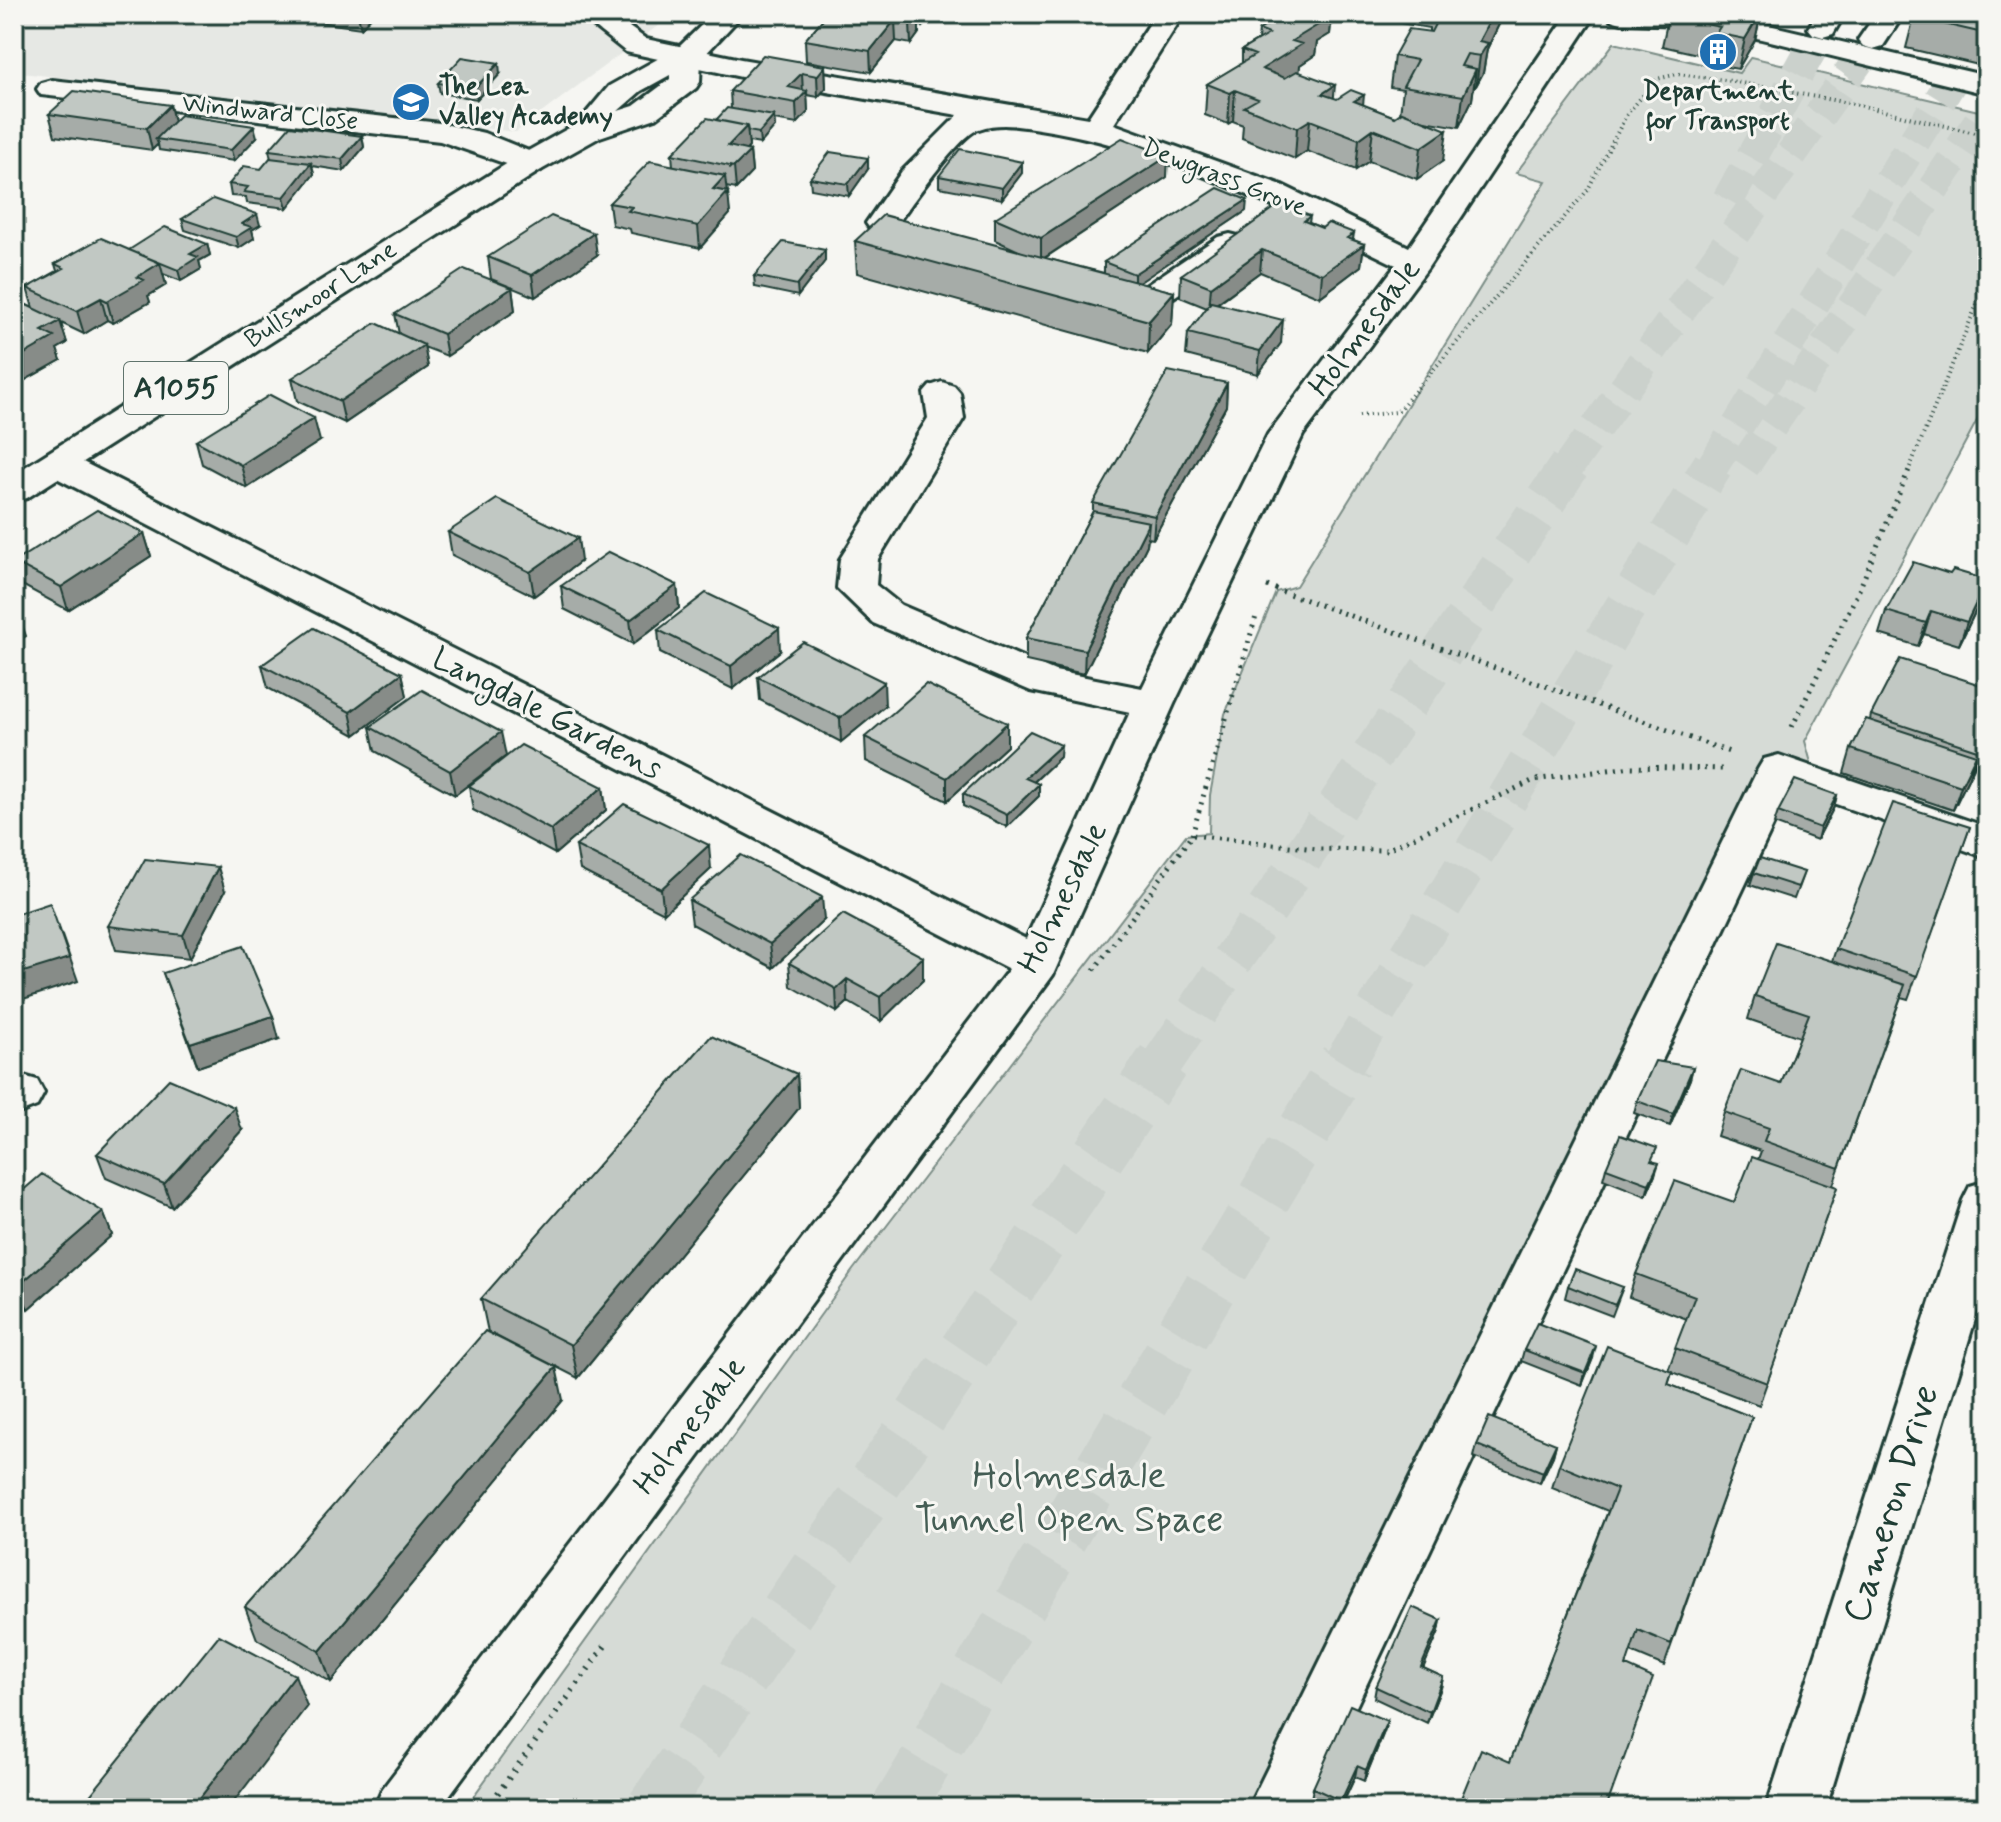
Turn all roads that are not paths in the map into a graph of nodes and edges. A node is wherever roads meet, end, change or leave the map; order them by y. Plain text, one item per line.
1 (592, 14) edge
2 (729, 14) edge
3 (1170, 14) edge
4 (1582, 14) edge
5 (1621, 14) edge
6 (1890, 14) edge
7 (1873, 40) tunnel mouth
8 (686, 55) junction
9 (1987, 85) edge
10 (52, 89) dead end
11 (1006, 115) junction
12 (1096, 128) junction
13 (530, 163) junction
14 (1272, 216) junction
15 (882, 223) edge
16 (1415, 262) junction
17 (1144, 302) edge
18 (942, 393) dead end
19 (58, 464) junction
20 (14, 490) edge
21 (1154, 704) junction
22 (1987, 843) edge
23 (1037, 964) junction
24 (1987, 1200) edge
25 (404, 1808) edge
26 (1278, 1808) edge
27 (1796, 1808) edge

1 - 8 main road
2 - 8 main road, Bullsmoor Lane / A1055
3 - 12 main road
4 - 16 main road, Holmesdale
5 - 9 main road
6 - 7 main road
8 - 11 main road
8 - 13 main road, Bullsmoor Lane / A1055
10 - 13 main road, Windward Close
11 - 12 main road, Dewgrass Grove
11 - 15 main road, Dewgrass Grove
12 - 14 main road, Dewgrass Grove
13 - 19 main road, Bullsmoor Lane / A1055
14 - 16 main road, Dewgrass Grove
14 - 17 main road
16 - 21 main road, Holmesdale
18 - 21 main road
19 - 20 main road, Bullsmoor Lane / A1055
19 - 23 main road, Langdale Gardens
21 - 23 main road, Holmesdale
22 - 26 main road
23 - 25 main road, Holmesdale
24 - 27 main road, Cameron Drive

